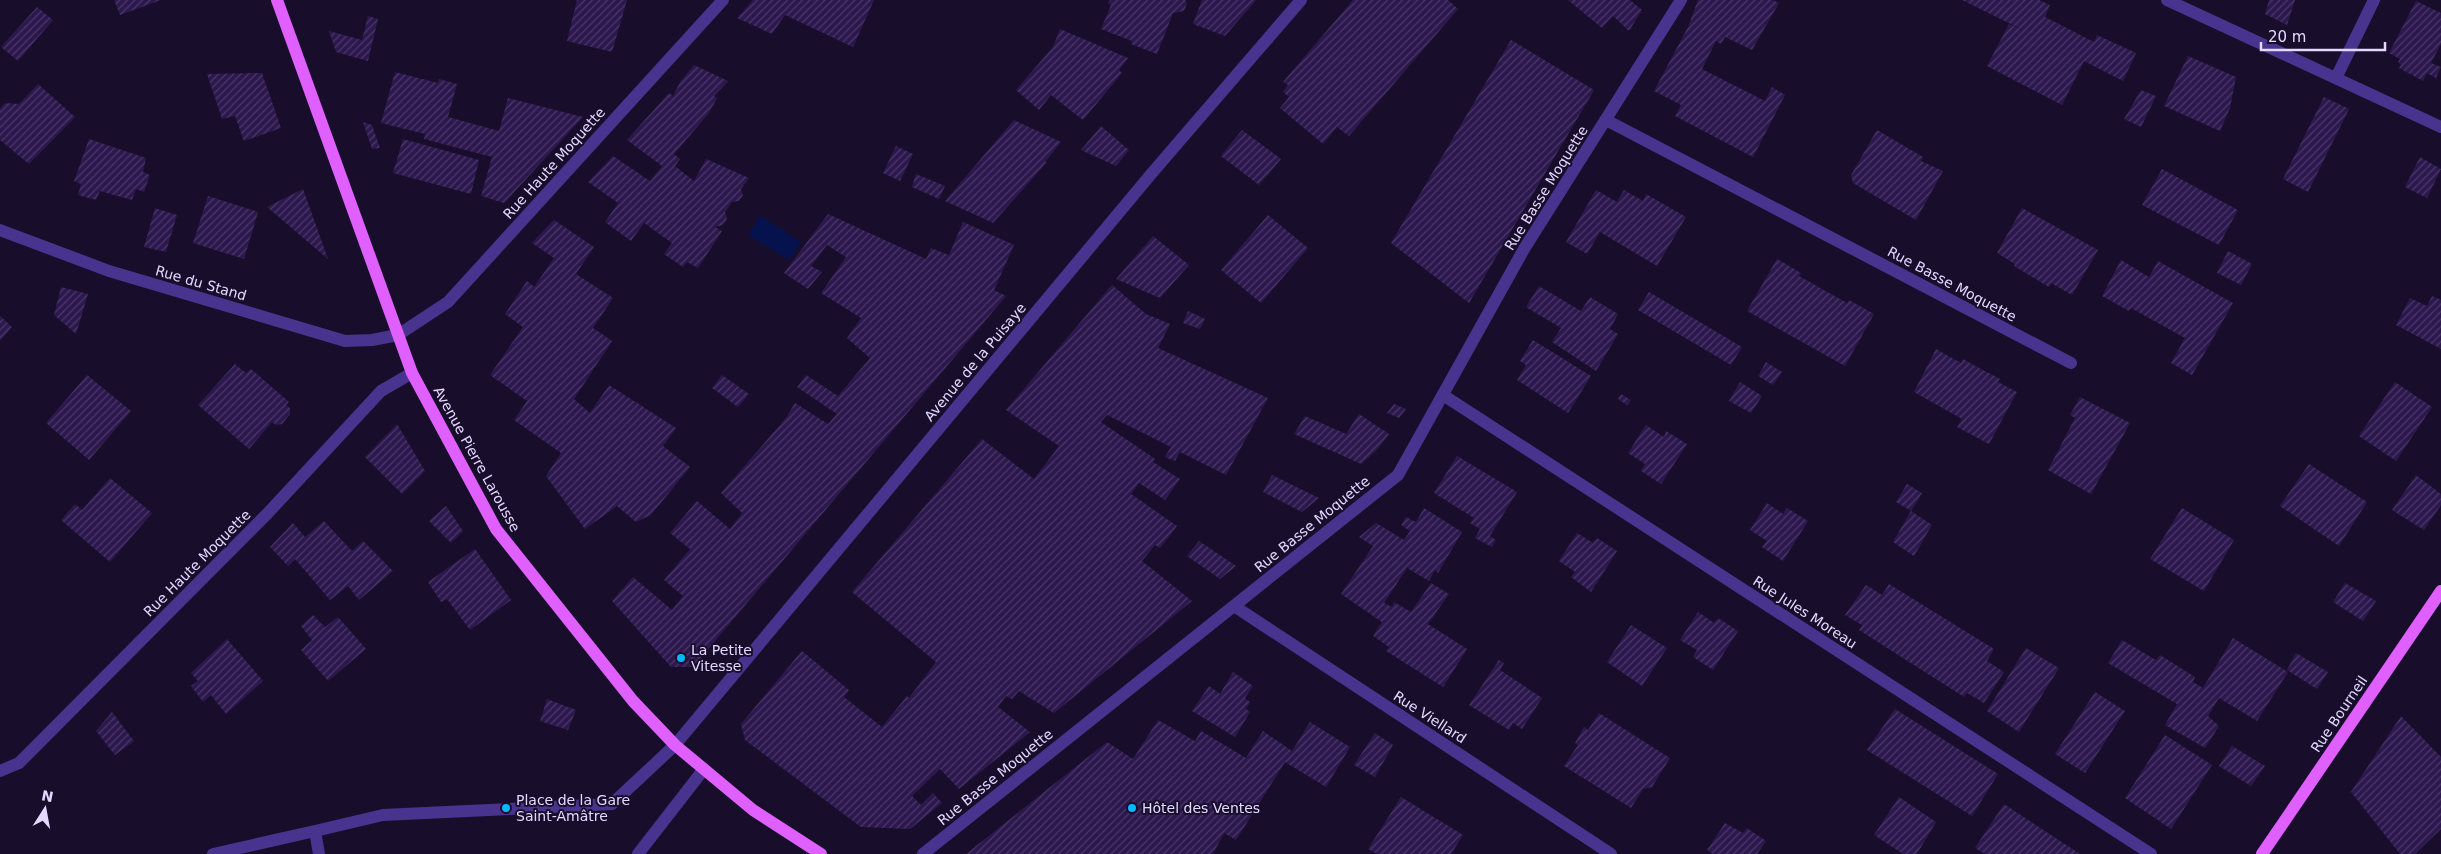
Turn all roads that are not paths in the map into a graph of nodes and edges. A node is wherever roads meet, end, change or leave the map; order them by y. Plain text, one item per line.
1 (277, 0) edge
2 (723, 0) edge
3 (1301, 0) edge
4 (1681, 0) edge
5 (2168, 0) edge
6 (2374, 0) edge
7 (2336, 78) junction
8 (1606, 120) junction
9 (2441, 127) edge
10 (0, 230) edge
11 (398, 335) junction
12 (2071, 363) dead end
13 (412, 373) junction
14 (1443, 395) junction
15 (2441, 591) edge
16 (1234, 606) junction
17 (675, 745) junction
18 (704, 769) junction
19 (0, 771) edge
20 (315, 831) junction
21 (213, 854) edge
22 (319, 854) edge
23 (638, 854) edge
24 (821, 854) edge
25 (923, 854) edge
26 (1611, 854) edge
27 (2151, 854) edge
28 (2262, 854) edge

1 - 11 main road, Avenue Pierre Larousse
2 - 11 street, Rue Haute Moquette
3 - 17 street, Avenue de la Puisaye
4 - 8 street, Rue Basse Moquette
5 - 7 street
6 - 7 street
7 - 9 street
8 - 12 street, Rue Basse Moquette
8 - 14 street, Rue Basse Moquette
10 - 11 street, Rue du Stand
11 - 13 main road, Avenue Pierre Larousse
13 - 17 main road, Avenue Pierre Larousse
13 - 19 street, Rue Haute Moquette
14 - 16 street, Rue Basse Moquette
14 - 27 street, Rue Jules Moreau
15 - 28 main road, Rue Bourneil
16 - 25 street, Rue Basse Moquette
16 - 26 street, Rue Viellard
17 - 18 main road, Avenue Pierre Larousse
17 - 20 street, Avenue de la Puisaye
18 - 23 street
18 - 24 main road, Avenue Pierre Larousse
20 - 21 street, Avenue de la Puisaye
20 - 22 street

